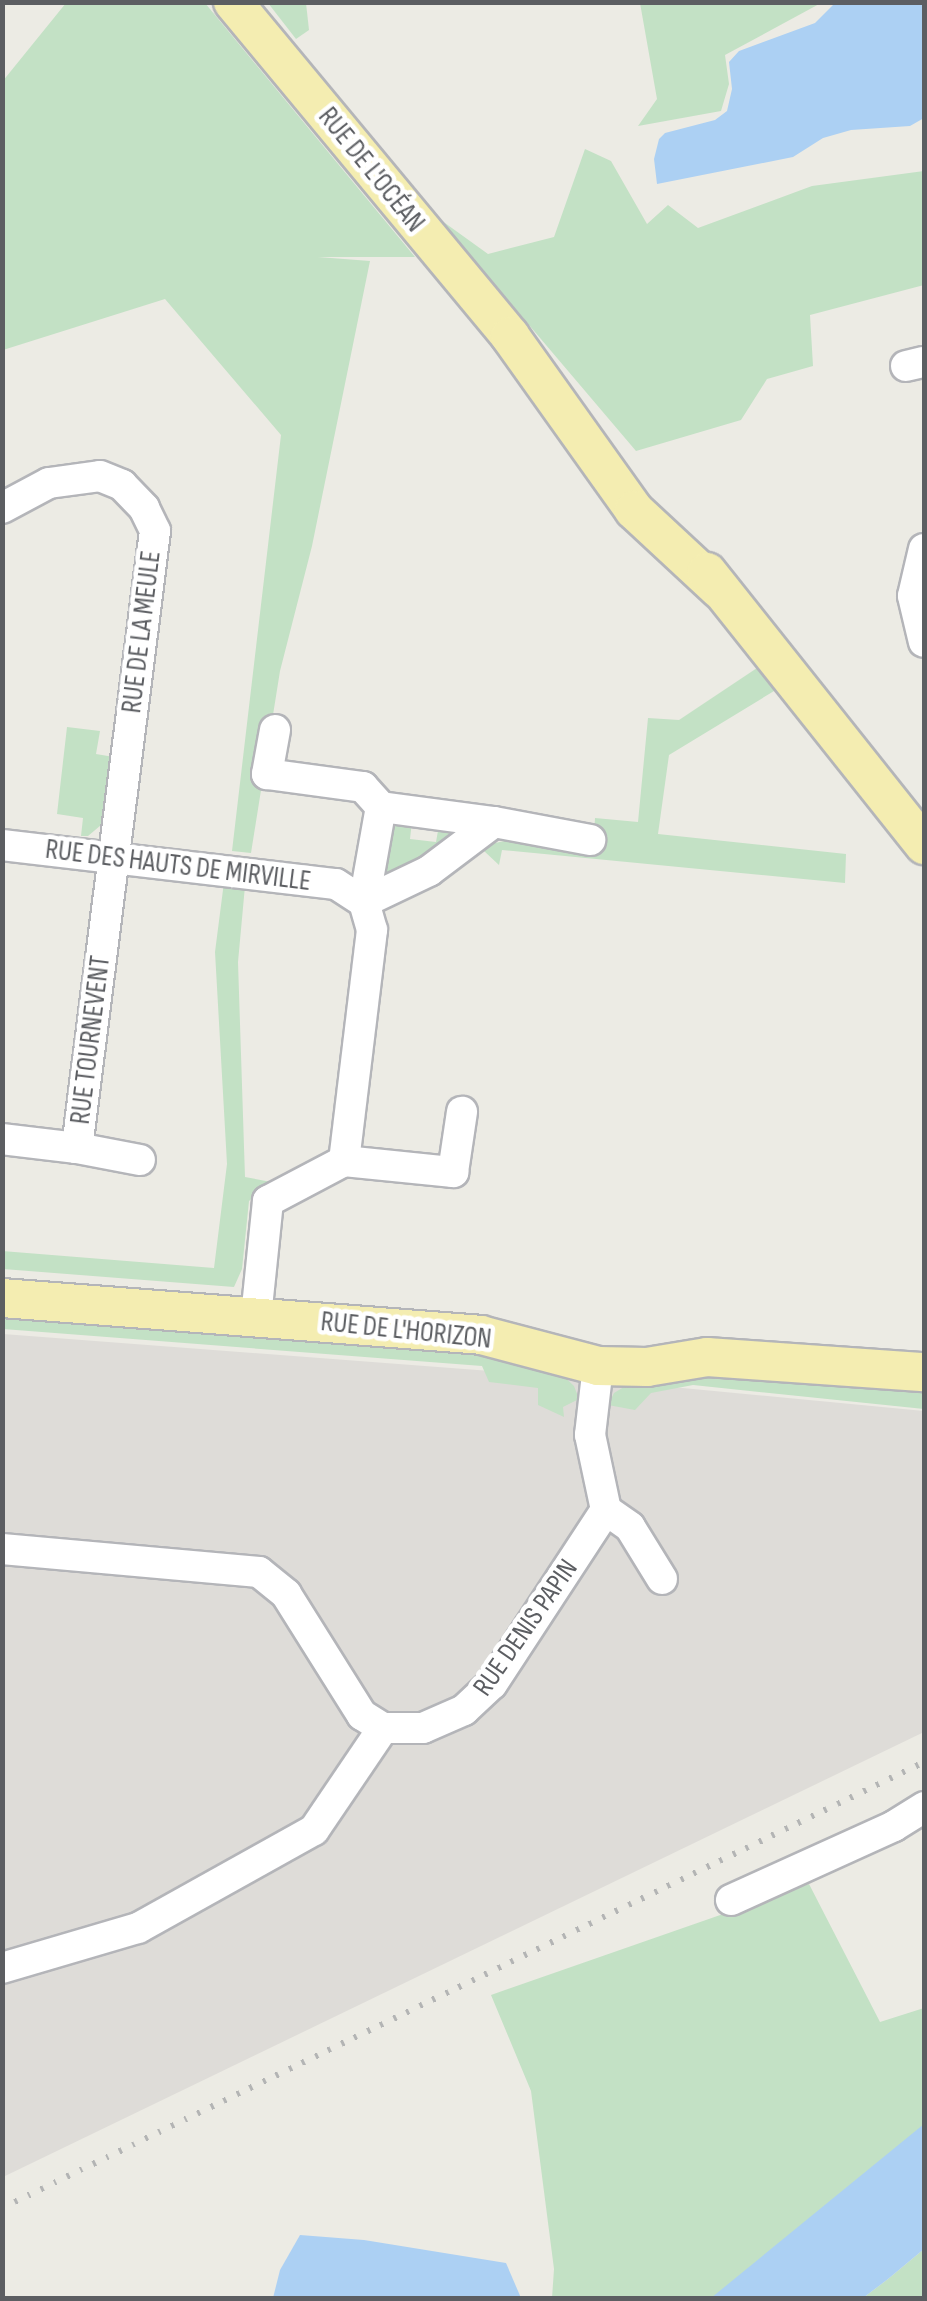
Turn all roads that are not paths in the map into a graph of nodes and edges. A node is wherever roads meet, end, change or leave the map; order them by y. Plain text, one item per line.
1 (234, 2) edge
2 (2, 508) edge
3 (924, 549) edge
4 (924, 642) edge
5 (275, 730) dead end
6 (381, 807) junction
7 (494, 822) junction
8 (590, 840) dead end
9 (2, 845) edge
10 (924, 845) edge
11 (113, 859) junction
12 (364, 902) junction
13 (462, 1112) dead end
14 (2, 1139) edge
15 (77, 1148) junction
16 (140, 1160) dead end
17 (344, 1161) junction
18 (2, 1298) edge
19 (256, 1318) junction
20 (598, 1366) junction
21 (924, 1372) edge
22 (606, 1510) junction
23 (2, 1549) edge
24 (662, 1579) dead end
25 (383, 1728) junction
26 (924, 1807) edge
27 (731, 1900) dead end
28 (2, 1968) edge

1 - 10 main road, RUE DE L'OCÉAN
2 - 11 street, RUE DE LA MEULE
3 - 4 street
5 - 6 street
6 - 7 street
6 - 12 street
7 - 8 street
7 - 12 street
9 - 11 street, RUE DES HAUTS DE MIRVILLE
11 - 12 street, RUE DES HAUTS DE MIRVILLE
11 - 15 street, RUE TOURNEVENT
12 - 17 street
13 - 17 street
14 - 15 street, RUE TOURNEVENT
15 - 16 street
17 - 19 street
18 - 19 main road, RUE DE L'HORIZON
19 - 20 main road, RUE DE L'HORIZON
20 - 21 main road, RUE DE L'HORIZON
20 - 22 street
22 - 24 street
22 - 25 street, RUE DENIS PAPIN
23 - 25 street
25 - 28 street
26 - 27 street

